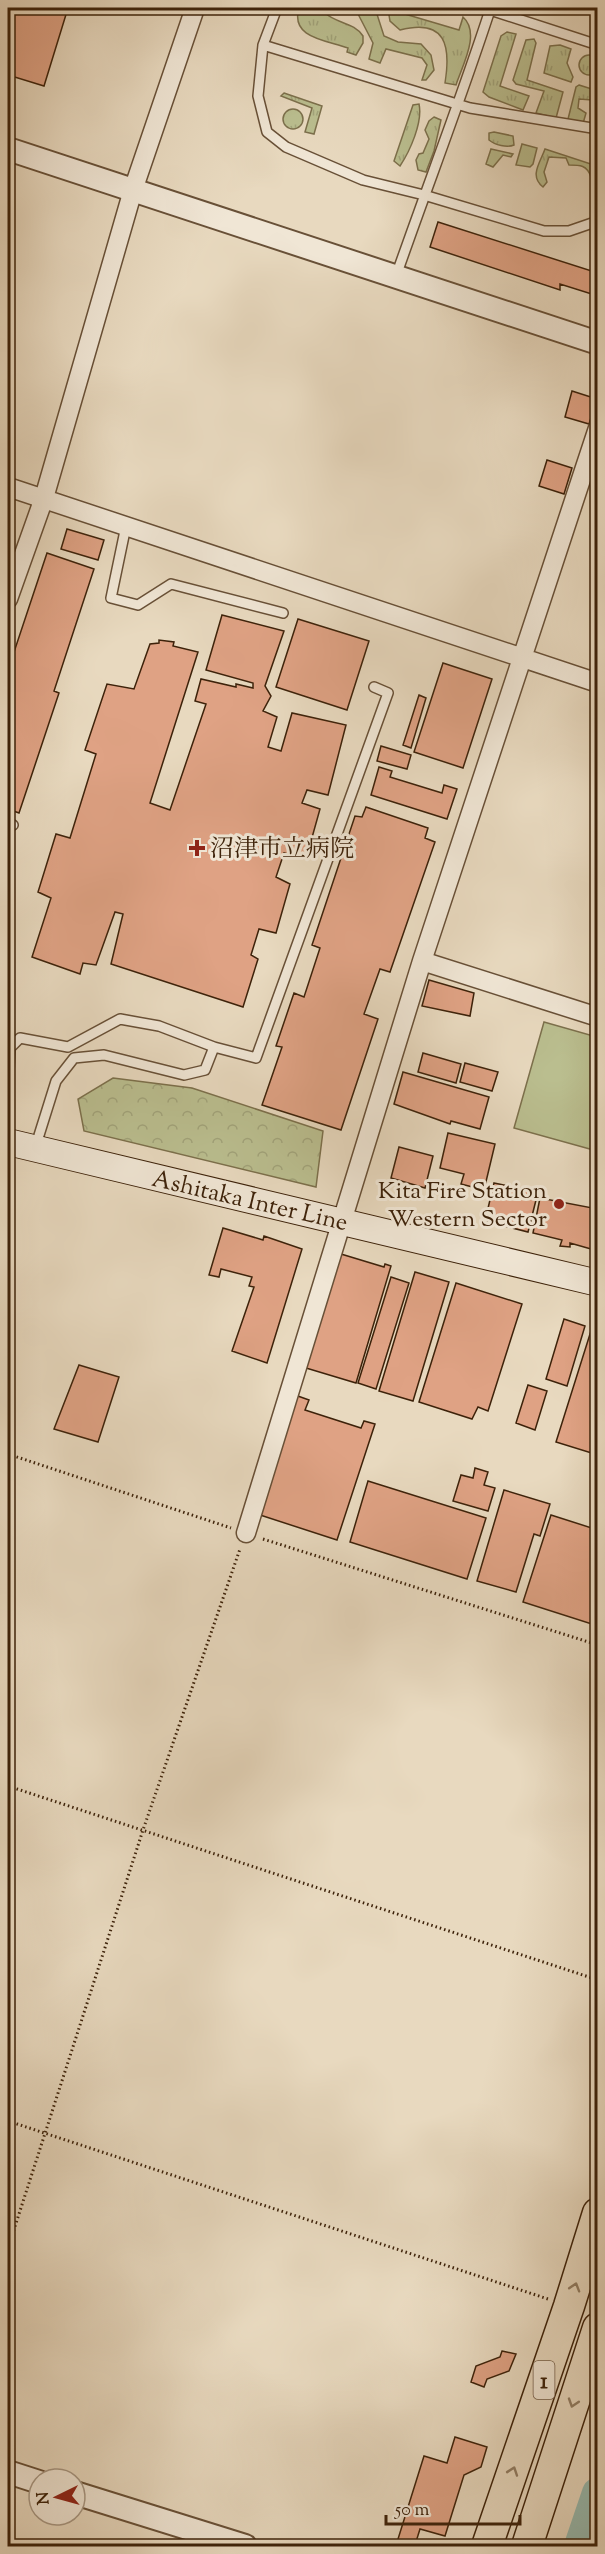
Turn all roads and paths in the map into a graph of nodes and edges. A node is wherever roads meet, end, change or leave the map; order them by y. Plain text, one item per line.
1 (195, 8) edge
2 (277, 8) edge
3 (487, 9) edge
4 (263, 45) junction
5 (597, 45) edge
6 (459, 105) junction
7 (597, 129) edge
8 (8, 149) edge
9 (133, 190) junction
10 (424, 195) junction
11 (597, 221) edge
12 (396, 277) junction
13 (597, 343) edge
14 (597, 428) edge
15 (8, 487) edge
16 (44, 498) junction
17 (126, 526) junction
18 (8, 599) edge
19 (283, 612) dead end
20 (523, 659) junction
21 (597, 683) edge
22 (374, 687) dead end
23 (422, 961) junction
24 (597, 1017) edge
25 (214, 1047) junction
26 (8, 1090) edge
27 (8, 1142) edge
28 (35, 1148) junction
29 (340, 1221) junction
30 (597, 1283) edge
31 (8, 1454) edge
32 (246, 1533) junction
33 (597, 1645) edge
34 (8, 1786) edge
35 (143, 1830) junction
36 (597, 1980) edge
37 (8, 2121) edge
38 (45, 2133) junction
39 (597, 2213) edge
40 (8, 2248) edge
41 (569, 2306) junction
42 (597, 2328) edge
43 (8, 2472) edge
44 (27, 2478) edge
45 (87, 2497) edge
46 (245, 2547) edge
47 (487, 2547) edge
48 (527, 2547) edge

1 - 9 street
2 - 4 lane
3 - 5 lane
3 - 6 lane
4 - 6 lane
4 - 10 lane
6 - 7 lane
6 - 10 lane
8 - 9 street
9 - 12 street
9 - 16 street
10 - 11 lane
10 - 12 lane
12 - 13 street
14 - 20 street
15 - 16 street
16 - 17 street
16 - 18 street
17 - 19 lane
17 - 20 street
20 - 21 street
20 - 23 street
22 - 25 lane
23 - 24 street
23 - 29 street
25 - 26 lane
25 - 28 lane
27 - 28 main road, Ashitaka Inter Line
28 - 29 main road, Ashitaka Inter Line
29 - 30 main road, Ashitaka Inter Line
29 - 32 street
31 - 32 path
32 - 33 path
32 - 35 path
34 - 35 path
35 - 36 path
35 - 38 path
37 - 38 path
38 - 40 path
38 - 41 path
41 -> 39 highway, 1
47 -> 41 highway, 1
42 -> 48 highway, 1
43 - 44 street
45 - 46 street

